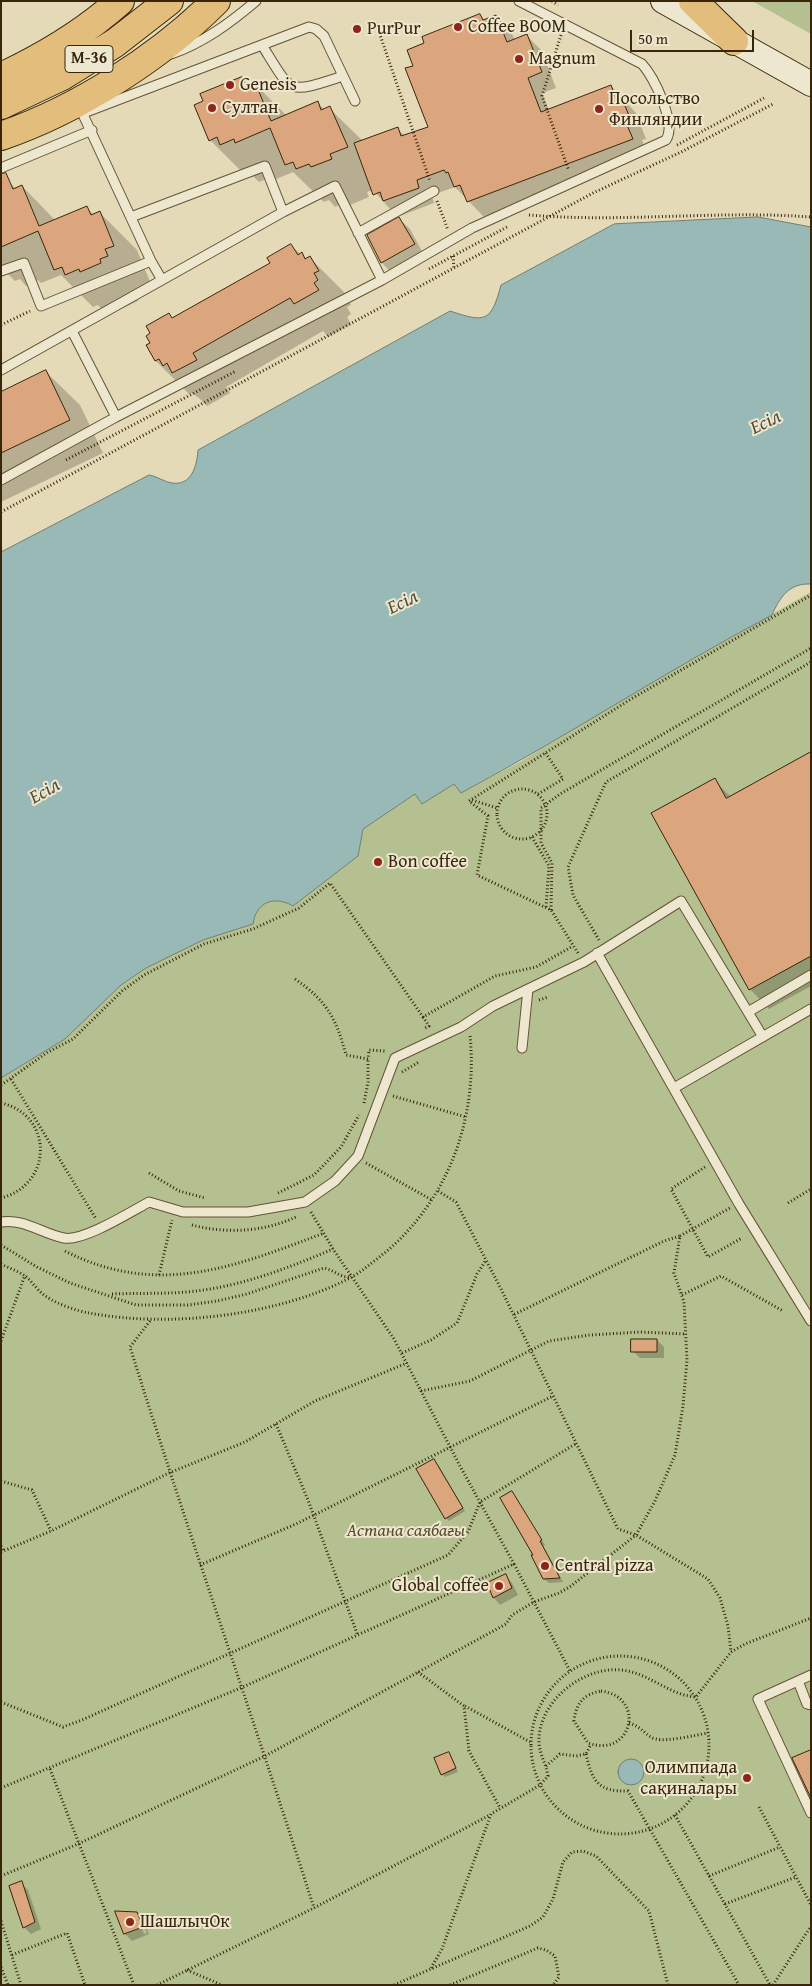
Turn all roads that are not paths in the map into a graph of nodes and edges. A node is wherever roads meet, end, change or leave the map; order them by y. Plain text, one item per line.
1 (120, 1) edge
2 (168, 1) edge
3 (216, 1) edge
4 (256, 1) edge
5 (519, 1) edge
6 (663, 1) edge
7 (693, 1) edge
8 (734, 41) junction
9 (262, 45) junction
10 (142, 61) junction
11 (343, 76) junction
12 (1, 77) edge
13 (811, 84) edge
14 (355, 101) dead end
15 (1, 106) edge
16 (75, 113) junction
17 (92, 130) junction
18 (1, 136) edge
19 (1, 144) edge
20 (1, 168) edge
21 (434, 191) road end
22 (283, 212) junction
23 (131, 217) junction
24 (358, 233) junction
25 (151, 261) junction
26 (1, 271) edge
27 (162, 280) junction
28 (382, 280) junction
29 (72, 331) junction
30 (1, 370) edge
31 (116, 417) junction
32 (1, 480) edge
33 (601, 951) junction
34 (811, 975) edge
35 (528, 989) junction
36 (811, 1009) edge
37 (748, 1012) junction
38 (763, 1037) junction
39 (522, 1048) dead end
40 (674, 1088) junction
41 (1, 1222) edge
42 (811, 1321) edge
43 (811, 1675) edge
44 (798, 1681) junction
45 (811, 1705) edge
46 (811, 1813) edge

1 - 12 main road, M-36
2 - 15 main road, M-36
3 - 10 main road
4 - 10 lane
5 - 28 lane
6 - 8 main road
7 - 8 main road
8 - 13 main road
9 - 11 lane
9 - 11 lane
9 - 16 lane
10 - 16 main road
11 - 14 lane
16 - 17 lane
16 - 18 main road
16 - 19 lane
17 - 20 lane
17 - 23 lane
21 - 24 lane
22 - 23 lane
22 - 24 lane
22 - 27 lane
23 - 25 lane
24 - 28 lane
25 - 26 lane
25 - 27 lane
27 - 29 lane
28 - 31 lane
29 - 30 lane
29 - 31 lane
31 - 32 lane
33 - 35 lane
33 - 37 lane
33 - 40 lane
34 - 37 lane
35 - 39 lane
35 - 41 lane
36 - 38 lane
37 - 38 lane
38 - 40 lane
40 - 42 lane
43 - 44 lane
44 - 45 lane
44 - 46 lane

